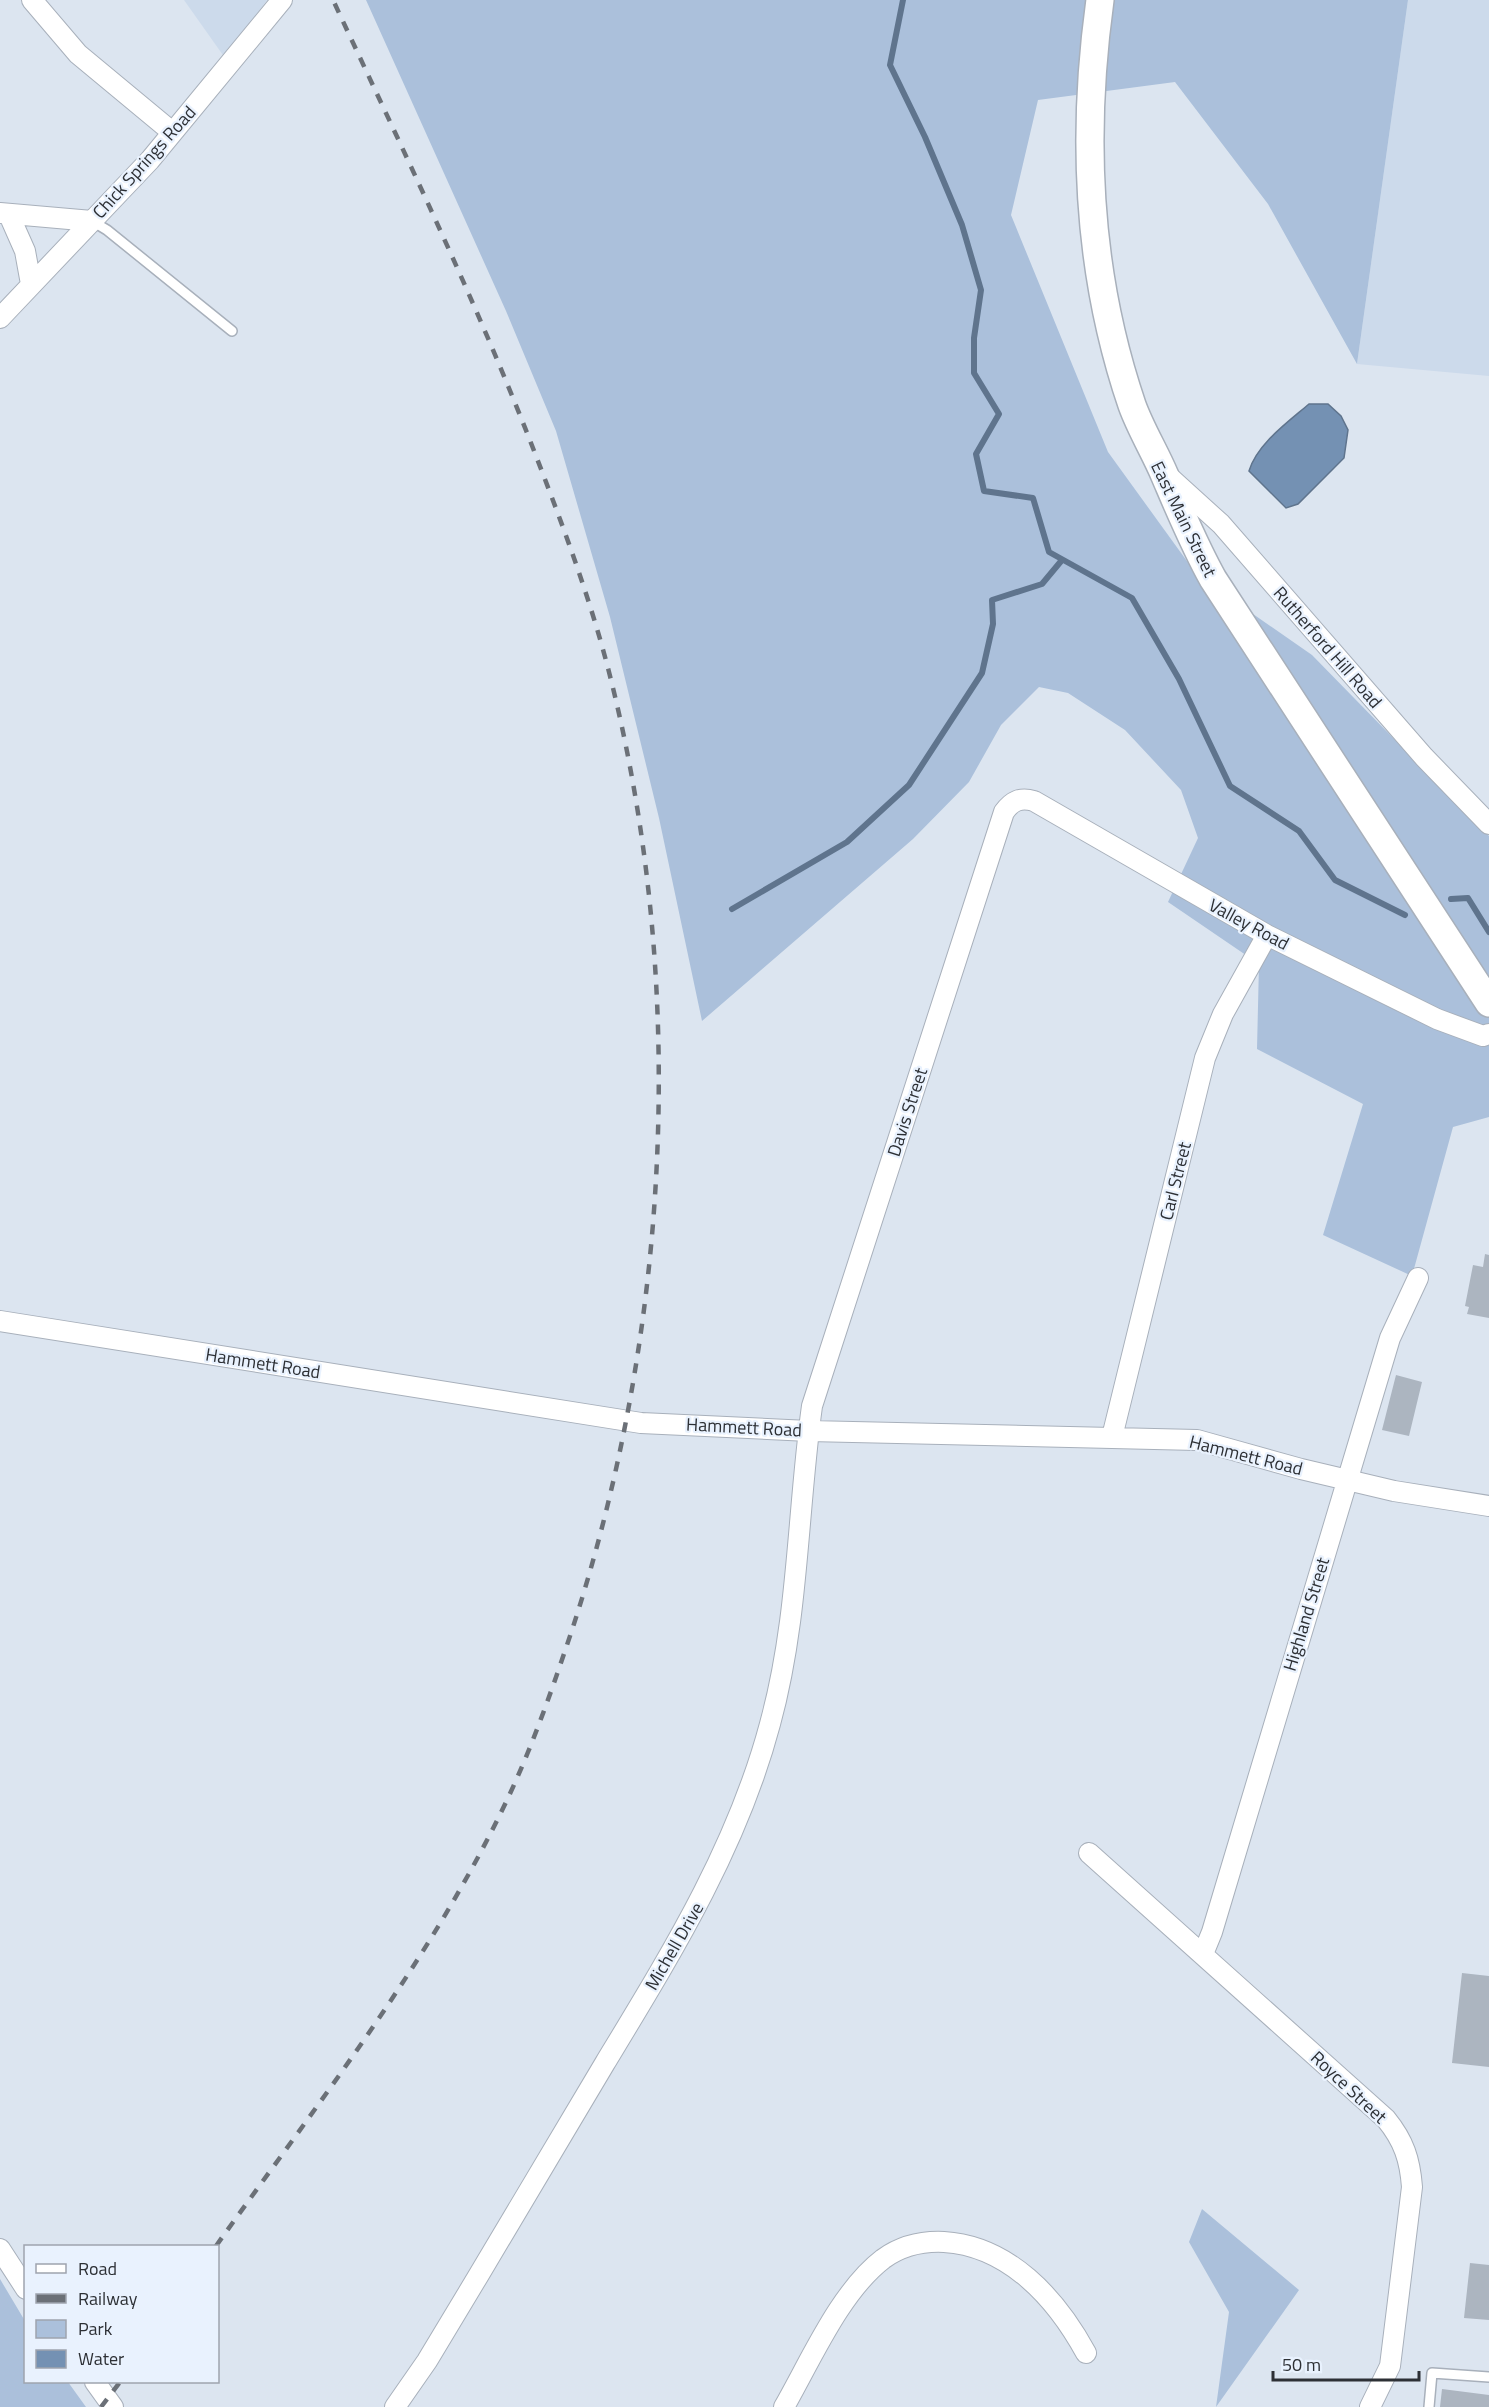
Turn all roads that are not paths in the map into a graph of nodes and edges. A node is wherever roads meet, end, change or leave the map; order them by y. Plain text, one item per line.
1 (32, 0) edge
2 (282, 0) edge
3 (1100, 0) edge
4 (172, 132) junction
5 (4, 214) edge
6 (92, 221) junction
7 (31, 284) junction
8 (0, 318) edge
9 (232, 331) dead end
10 (1163, 472) junction
11 (1018, 800) joint
12 (1489, 825) edge
13 (1267, 935) junction
14 (1489, 1004) edge
15 (1489, 1034) edge
16 (1418, 1278) dead end
17 (0, 1322) edge
18 (809, 1431) junction
19 (1112, 1437) junction
20 (1346, 1480) junction
21 (1489, 1506) edge
22 (1089, 1853) dead end
23 (1203, 1954) junction
24 (0, 2249) edge
25 (24, 2286) edge
26 (1086, 2353) dead end
27 (1489, 2377) edge
28 (96, 2383) edge
29 (113, 2407) edge
30 (395, 2407) edge
31 (784, 2407) edge
32 (1370, 2407) edge
33 (1429, 2407) edge

1 - 4 street
2 - 4 street, Chick Springs Road
3 - 10 street, East Main Street
4 - 6 street, Chick Springs Road
5 - 6 street
5 - 7 street
6 - 7 street, Chick Springs Road
6 - 9 lane
7 - 8 street, Chick Springs Road
10 - 12 street, Rutherford Hill Road
10 - 14 street, East Main Street
11 - 13 street, Valley Road
11 - 18 street, Davis Street
13 - 15 street, Valley Road
13 - 19 street, Carl Street
16 - 20 street, Highland Street
17 - 18 street, Hammett Road
18 - 19 street, Hammett Road
18 - 30 street, Michell Drive
19 - 20 street, Hammett Road
20 - 21 street, Hammett Road
20 - 23 street, Highland Street
22 - 23 street, Royce Street
23 - 32 street, Royce Street
24 - 25 street
26 - 31 street
27 - 33 lane
28 - 29 street

